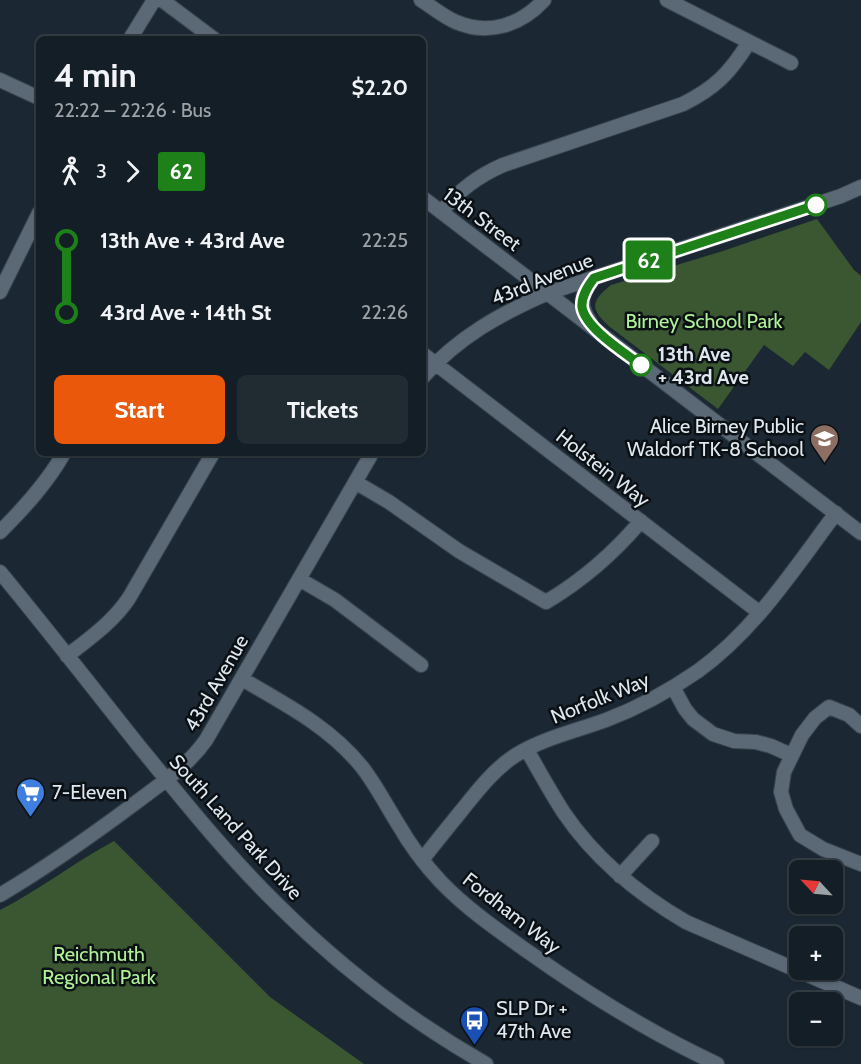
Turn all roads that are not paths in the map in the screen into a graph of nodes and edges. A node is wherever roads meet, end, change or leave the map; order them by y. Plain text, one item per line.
1 (154, 0) edge
2 (162, 0) edge
3 (421, 0) edge
4 (544, 0) edge
5 (667, 0) edge
6 (132, 36) edge
7 (210, 36) edge
8 (749, 42) junction
9 (791, 63) dead end
10 (0, 80) edge
11 (36, 97) edge
12 (861, 187) edge
13 (426, 200) edge
14 (441, 212) junction
15 (36, 219) edge
16 (594, 278) junction
17 (0, 292) edge
18 (548, 293) junction
19 (594, 329) junction
20 (426, 356) edge
21 (436, 364) junction
22 (426, 374) edge
23 (62, 456) edge
24 (211, 456) edge
25 (370, 456) edge
26 (355, 482) junction
27 (836, 513) junction
28 (640, 521) junction
29 (0, 532) edge
30 (861, 533) edge
31 (0, 572) edge
32 (299, 579) junction
33 (760, 613) junction
34 (67, 656) junction
35 (421, 664) dead end
36 (242, 679) junction
37 (673, 687) junction
38 (861, 726) edge
39 (527, 750) junction
40 (791, 755) junction
41 (166, 780) junction
42 (652, 841) dead end
43 (422, 860) junction
44 (861, 864) edge
45 (620, 876) junction
46 (0, 895) edge
47 (861, 998) edge
48 (486, 1064) edge
49 (717, 1064) edge

1 - 6 street
2 - 7 street
3 - 4 street
5 - 8 street
8 - 9 street
8 - 14 street
10 - 11 street
12 - 16 street, 43rd Avenue
13 - 14 street, 13th Street
14 - 18 street, 13th Street
15 - 17 street
16 - 18 street, 43rd Avenue
16 - 19 street
18 - 19 street, 13th Street
18 - 21 street, 43rd Avenue
19 - 27 street, 13th Street
20 - 21 street, Holstein Way
21 - 22 street, 43rd Avenue
21 - 28 street, Holstein Way
23 - 29 street
24 - 34 street
25 - 26 street, 43rd Avenue
26 - 28 street
26 - 32 street, 43rd Avenue
27 - 30 street, 13th Street
27 - 33 street, Norfolk Way
28 - 33 street, Holstein Way
31 - 34 street, South Land Park Drive
32 - 35 street
32 - 36 street, 43rd Avenue
33 - 37 street, Norfolk Way
34 - 41 street, South Land Park Drive
36 - 41 street, 43rd Avenue
36 - 43 street, Fordham Way
37 - 39 street, Norfolk Way
37 - 40 street
38 - 40 street
39 - 43 street, Norfolk Way
39 - 45 street
40 - 44 street
41 - 46 street, 43rd Avenue
41 - 48 street, South Land Park Drive
42 - 45 street
43 - 49 street, Fordham Way
45 - 47 street

